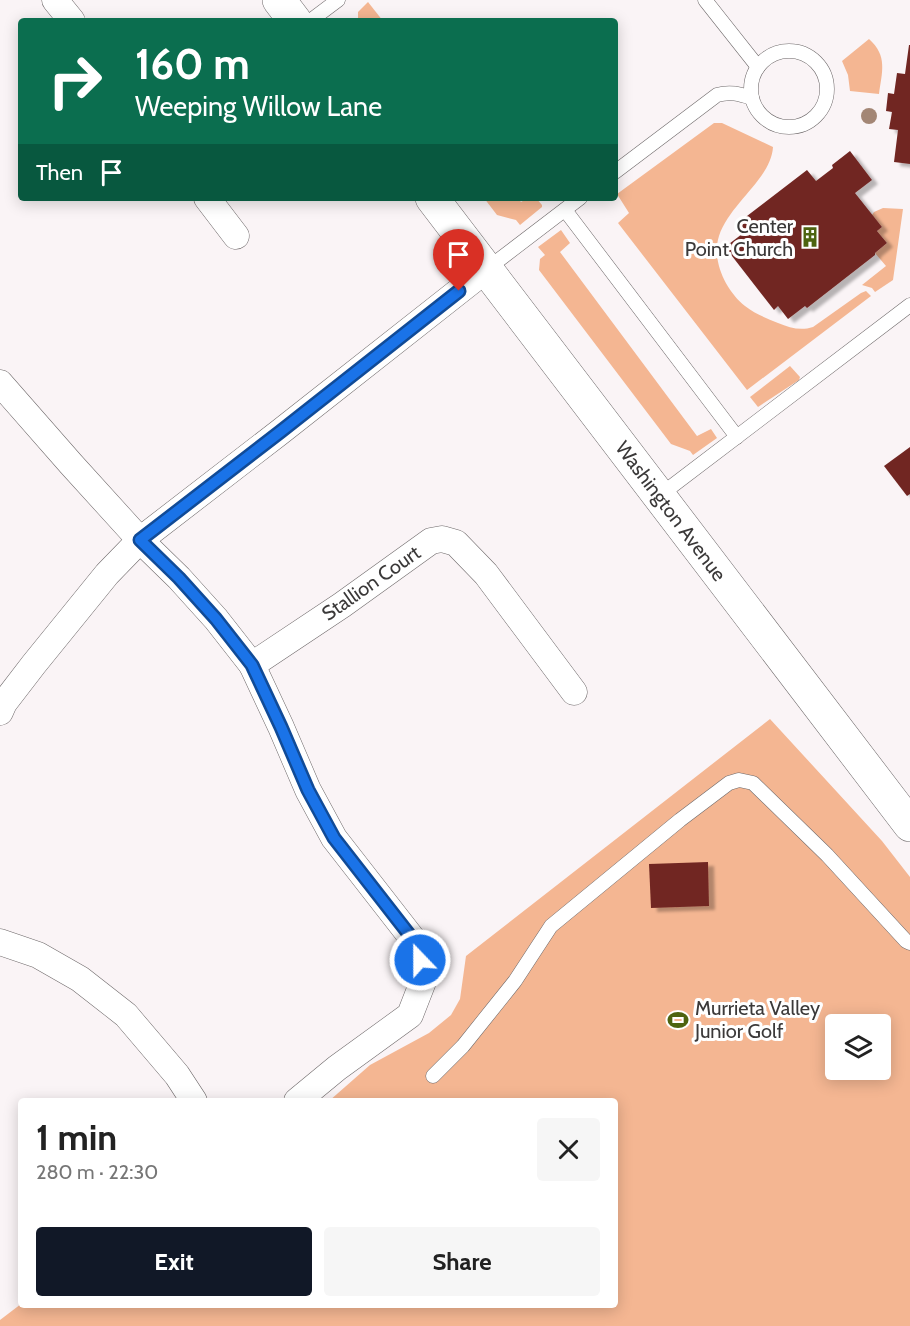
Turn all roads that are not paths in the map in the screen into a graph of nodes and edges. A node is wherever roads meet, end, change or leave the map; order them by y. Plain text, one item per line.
1 (55, 0) edge
2 (279, 0) edge
3 (338, 0) edge
4 (705, 0) edge
5 (70, 18) edge
6 (293, 18) edge
7 (314, 18) edge
8 (758, 68) junction
9 (752, 98) junction
10 (618, 170) edge
11 (209, 201) edge
12 (434, 201) edge
13 (576, 201) edge
14 (564, 210) junction
15 (236, 236) dead end
16 (487, 269) junction
17 (910, 305) edge
18 (0, 383) edge
19 (737, 437) junction
20 (659, 496) junction
21 (140, 540) junction
22 (252, 665) junction
23 (574, 692) dead end
24 (1, 706) edge
25 (910, 825) edge
26 (0, 942) edge
27 (910, 944) edge
28 (433, 1077) dead end
29 (192, 1098) edge
30 (301, 1098) edge

1 - 5 street
2 - 6 main road
3 - 7 lane
4 - 8 lane
8 - 9 lane
8 - 9 lane
9 - 10 lane
11 - 15 street
12 - 16 main road, Washington Avenue
13 - 14 lane
14 - 16 lane
14 - 19 lane
16 - 20 main road, Washington Avenue
16 - 21 street
17 - 19 lane
18 - 21 street
19 - 20 lane
20 - 25 main road, Washington Avenue
21 - 22 street
21 - 24 street
22 - 23 street, Stallion Court
22 - 30 street
26 - 29 street
27 - 28 lane

